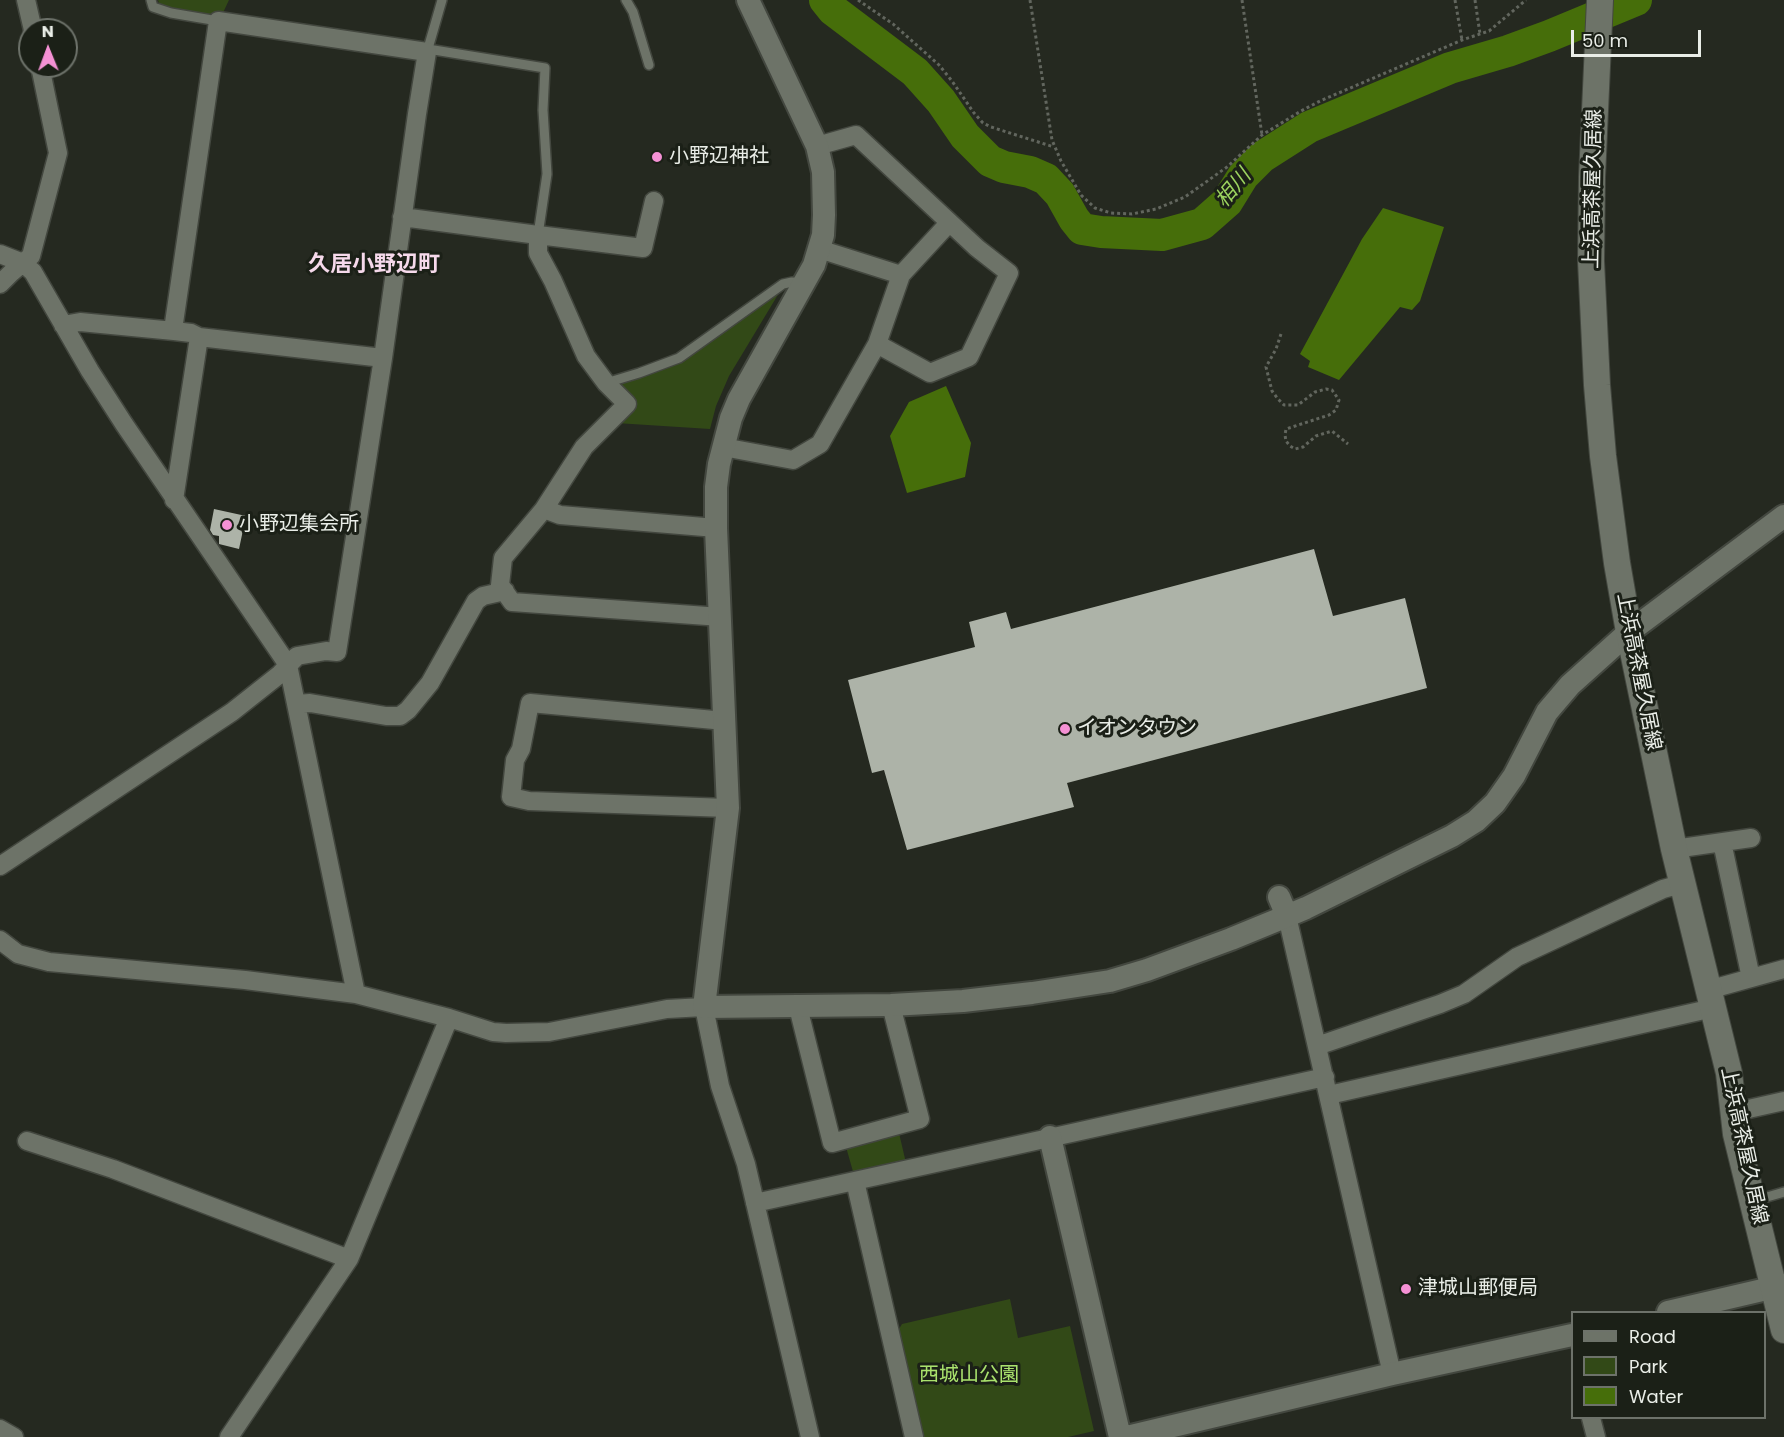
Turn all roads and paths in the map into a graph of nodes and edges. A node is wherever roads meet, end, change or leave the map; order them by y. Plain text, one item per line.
1 (26, 0) edge
2 (151, 0) edge
3 (442, 0) edge
4 (626, 0) edge
5 (748, 0) edge
6 (858, 0) edge
7 (1030, 0) edge
8 (1242, 0) edge
9 (1455, 0) edge
10 (1475, 0) edge
11 (1526, 0) edge
12 (1600, 0) edge
13 (30, 18) edge
14 (218, 21) junction
15 (1480, 34) junction
16 (1462, 40) junction
17 (427, 52) junction
18 (649, 65) dead end
19 (42, 78) edge
20 (1262, 135) junction
21 (818, 146) junction
22 (1054, 147) junction
23 (654, 201) dead end
24 (402, 217) junction
25 (949, 223) junction
26 (538, 236) junction
27 (819, 249) junction
28 (0, 254) edge
29 (23, 263) junction
30 (901, 275) junction
31 (805, 283) junction
32 (0, 284) edge
33 (63, 324) junction
34 (174, 331) junction
35 (1281, 334) dead end
36 (199, 337) junction
37 (877, 344) junction
38 (383, 358) junction
39 (606, 382) junction
40 (1348, 444) dead end
41 (723, 447) junction
42 (174, 500) junction
43 (544, 509) junction
44 (1784, 516) edge
45 (716, 528) junction
46 (505, 591) junction
47 (721, 617) junction
48 (1629, 632) junction
49 (288, 665) junction
50 (296, 704) junction
51 (725, 721) junction
52 (728, 808) junction
53 (1751, 838) dead end
54 (1722, 842) junction
55 (1674, 849) junction
56 (0, 866) edge
57 (1681, 884) junction
58 (1283, 907) junction
59 (0, 940) edge
60 (1784, 969) edge
61 (1751, 978) junction
62 (356, 994) junction
63 (1711, 999) junction
64 (891, 1005) junction
65 (798, 1006) junction
66 (704, 1007) junction
67 (449, 1018) junction
68 (1317, 1046) junction
69 (1327, 1086) junction
70 (1784, 1101) edge
71 (1735, 1112) junction
72 (1050, 1137) junction
73 (27, 1142) dead end
74 (855, 1181) junction
75 (1784, 1192) edge
76 (1767, 1197) dead end
77 (755, 1203) junction
78 (349, 1259) junction
79 (1779, 1286) edge
80 (1672, 1311) edge
81 (1784, 1330) edge
82 (1571, 1335) edge
83 (1392, 1374) junction
84 (1592, 1419) edge
85 (0, 1429) edge
86 (1156, 1434) edge
87 (14, 1437) edge
88 (229, 1437) edge
89 (810, 1437) edge
90 (914, 1437) edge
91 (1120, 1437) edge
92 (1127, 1437) edge
93 (1596, 1437) edge

1 - 13 street
2 - 14 lane
3 - 17 lane
4 - 18 lane
5 - 21 street
6 - 22 path
7 - 22 path
8 - 20 path
9 - 16 path
10 - 15 path
11 - 15 path
12 - 48 main road, 上浜高茶屋久居線
14 - 17 street
14 - 34 street
15 - 16 path
16 - 20 path
17 - 24 street
17 - 26 lane
19 - 29 street
20 - 22 path
21 - 25 street
21 - 27 street
23 - 26 street
24 - 26 street
24 - 38 street
25 - 30 street
25 - 37 street
26 - 39 street
27 - 30 street
27 - 31 street
28 - 29 street
29 - 32 street
29 - 33 street
30 - 37 street
31 - 39 lane
31 - 41 street
33 - 34 street
33 - 42 street
34 - 36 street
35 - 40 path
36 - 38 street
36 - 42 street
37 - 41 street
38 - 49 street
39 - 43 street
41 - 45 street
42 - 49 street
43 - 45 street
43 - 46 street
44 - 48 street
45 - 47 street
46 - 47 street
46 - 50 street
47 - 51 street
48 - 55 main road, 上浜高茶屋久居線
48 - 58 street
49 - 50 street
49 - 56 street
50 - 62 street
51 - 52 street
51 - 52 street
52 - 66 street
53 - 54 street
54 - 55 street
54 - 61 street
55 - 57 main road, 上浜高茶屋久居線
57 - 63 main road, 上浜高茶屋久居線
57 - 68 street
58 - 64 street
58 - 68 street
59 - 62 street
60 - 61 street
61 - 63 street
62 - 67 street
63 - 69 street
63 - 71 main road, 上浜高茶屋久居線
64 - 65 street
64 - 65 street
65 - 66 street
66 - 67 street
66 - 77 street
67 - 78 street
68 - 69 street
69 - 72 street
69 - 83 street
70 - 71 street
71 - 79 main road, 上浜高茶屋久居線
72 - 74 street
72 - 91 street
73 - 78 street
74 - 77 street
74 - 90 street
75 - 76 lane
77 - 89 street
78 - 88 street
79 - 80 street
79 - 81 main road, 上浜高茶屋久居線
82 - 83 street
83 - 86 street
84 - 93 street
85 - 87 street
86 - 92 street

